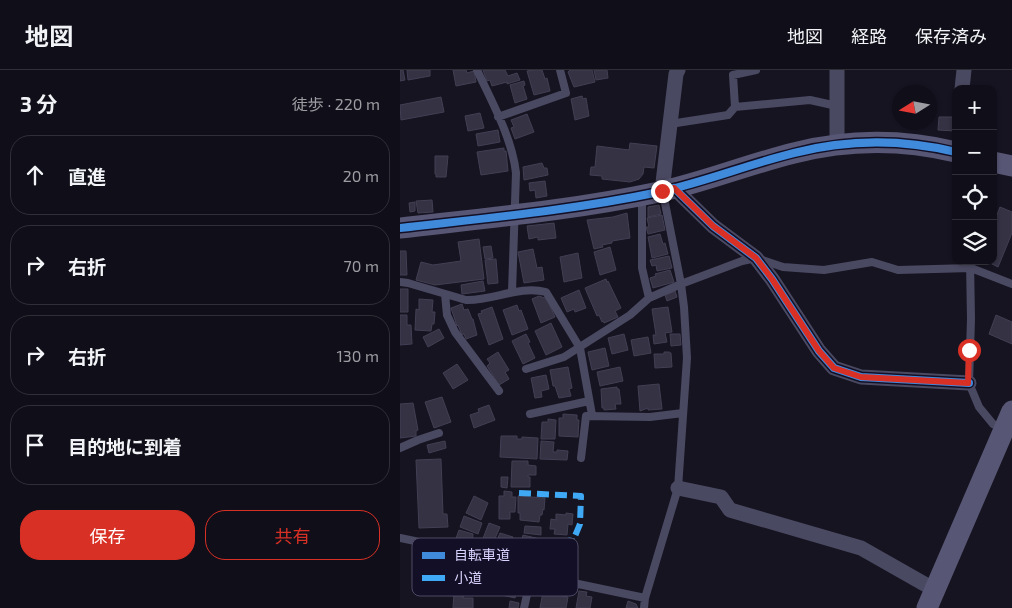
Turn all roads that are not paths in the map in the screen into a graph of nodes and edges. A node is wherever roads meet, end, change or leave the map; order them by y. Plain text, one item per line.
1 (477, 70) edge
2 (560, 70) edge
3 (678, 70) edge
4 (756, 70) edge
5 (837, 70) edge
6 (964, 70) edge
7 (962, 85) edge
8 (837, 106) junction
9 (735, 108) junction
10 (498, 117) junction
11 (670, 124) junction
12 (837, 144) junction
13 (952, 151) edge
14 (997, 163) edge
15 (1012, 166) edge
16 (668, 190) junction
17 (642, 196) junction
18 (514, 215) junction
19 (400, 228) edge
20 (756, 258) junction
21 (971, 265) edge
22 (400, 282) edge
23 (682, 284) junction
24 (1012, 284) edge
25 (512, 292) junction
26 (445, 294) junction
27 (649, 298) junction
28 (580, 348) junction
29 (526, 369) dead end
30 (968, 383) junction
31 (499, 390) dead end
32 (589, 401) junction
33 (683, 413) junction
34 (530, 414) dead end
35 (592, 415) junction
36 (1009, 425) edge
37 (438, 433) dead end
38 (400, 448) edge
39 (581, 458) dead end
40 (678, 488) junction
41 (578, 583) edge
42 (645, 598) junction
43 (931, 599) edge
44 (644, 608) edge

1 - 10 lane
2 - 10 lane
3 - 11 street
4 - 9 lane
5 - 8 street
6 - 7 street
8 - 9 lane
8 - 12 street
9 - 11 lane
10 - 18 lane
11 - 16 street
12 - 13 street
12 - 16 street
14 - 15 street
16 - 17 street
16 - 20 street
16 - 23 lane
17 - 18 street
17 - 27 lane
18 - 19 street
18 - 25 lane
20 - 21 lane
20 - 23 lane
20 - 30 street
21 - 24 lane
21 - 30 lane
22 - 26 lane
23 - 27 lane
23 - 33 lane
25 - 26 lane
25 - 28 lane
26 - 31 lane
27 - 28 lane
28 - 29 lane
28 - 32 lane
30 - 36 lane
32 - 34 lane
32 - 35 lane
33 - 35 lane
33 - 40 lane
35 - 39 lane
36 - 43 street
37 - 38 lane
40 - 42 lane
40 - 43 street
41 - 42 lane
42 - 44 lane

